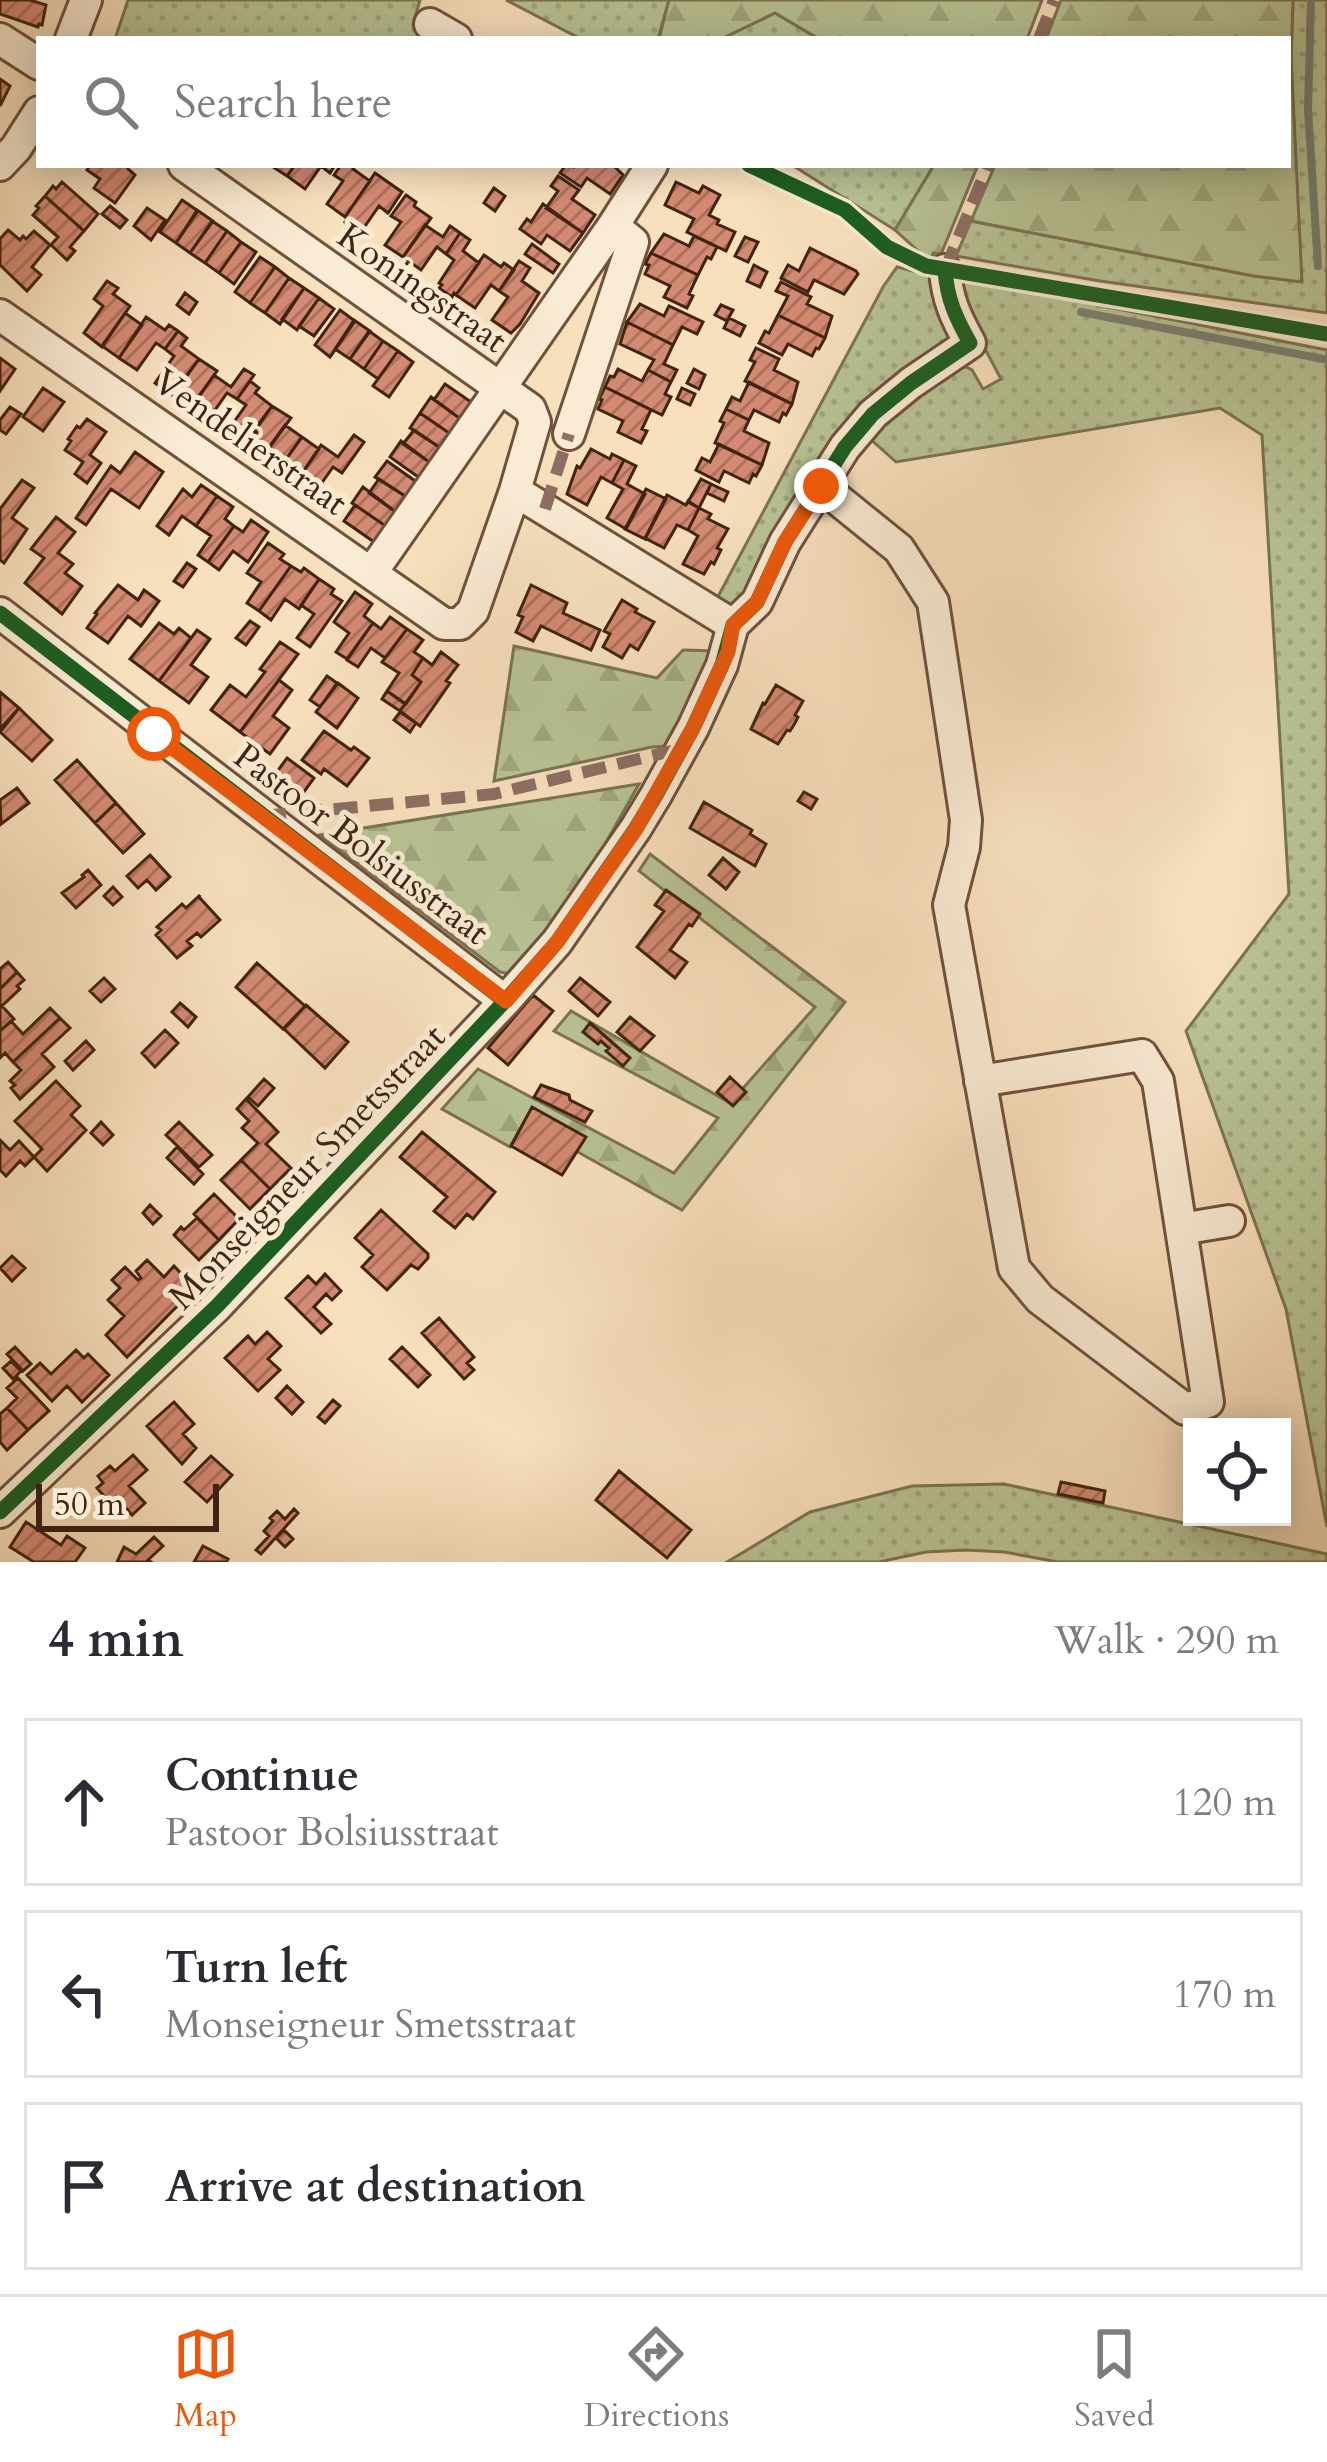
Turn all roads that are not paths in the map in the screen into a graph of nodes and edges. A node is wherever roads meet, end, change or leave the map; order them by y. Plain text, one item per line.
1 (86, 0) edge
2 (72, 36) edge
3 (0, 39) edge
4 (36, 62) edge
5 (36, 117) edge
6 (0, 165) edge
7 (188, 168) edge
8 (650, 168) edge
9 (614, 226) junction
10 (945, 270) dead end
11 (0, 315) edge
12 (500, 388) junction
13 (569, 434) dead end
14 (821, 486) junction
15 (515, 491) junction
16 (372, 572) junction
17 (0, 613) edge
18 (460, 624) joint
19 (733, 625) junction
20 (506, 1001) junction
21 (980, 1081) junction
22 (1229, 1221) dead end
23 (1181, 1229) junction
24 (0, 1512) edge

1 - 2 street
3 - 4 street
5 - 6 street
7 - 12 street, Koningstraat
8 - 9 street
9 - 12 street
9 - 13 street
10 - 14 street, Monseigneur Smetsstraat
11 - 16 street, Vendelierstraat
12 - 15 street, Koningstraat
12 - 16 street, Koningstraat
14 - 19 street, Monseigneur Smetsstraat
14 - 21 street
15 - 18 street, Koningstraat
15 - 19 street
16 - 18 street, Vendelierstraat
17 - 20 street, Pastoor Bolsiusstraat
19 - 20 street, Monseigneur Smetsstraat
20 - 24 street, Monseigneur Smetsstraat
21 - 23 street
21 - 23 street
22 - 23 street

